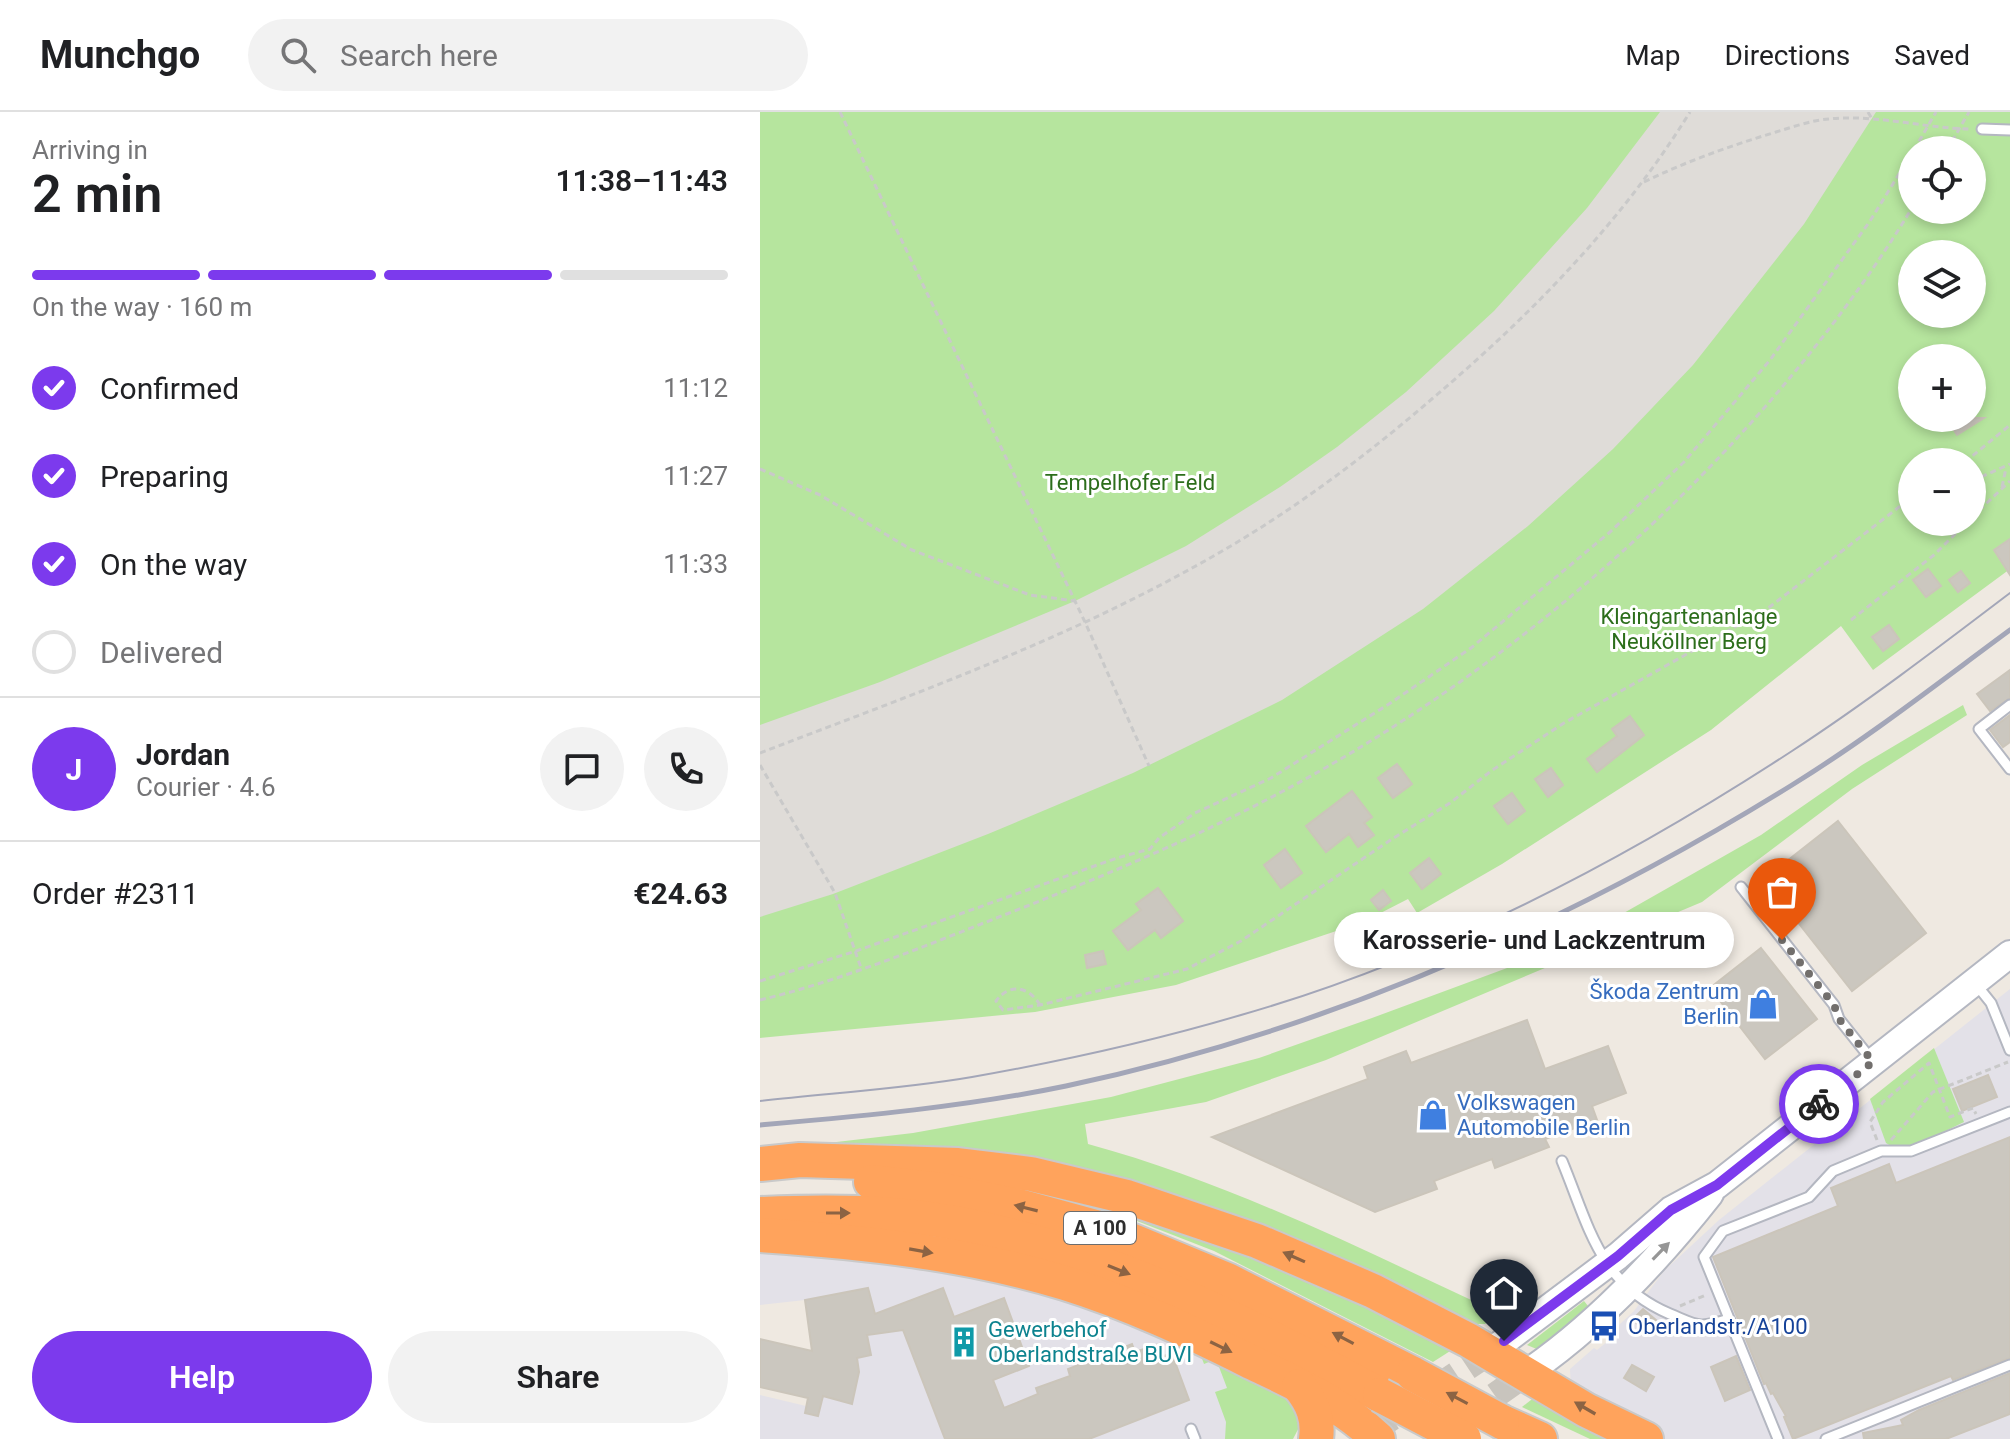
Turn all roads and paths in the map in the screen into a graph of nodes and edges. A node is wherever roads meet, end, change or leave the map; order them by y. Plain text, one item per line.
1 (840, 112) edge
2 (1690, 112) edge
3 (1868, 112) edge
4 (1936, 112) edge
5 (1969, 112) edge
6 (1872, 119) junction
7 (1928, 127) junction
8 (1960, 129) junction
9 (1982, 129) dead end
10 (2010, 130) edge
11 (1922, 136) edge
12 (1956, 136) edge
13 (1898, 174) edge
14 (1641, 183) junction
15 (1901, 224) edge
16 (2010, 425) edge
17 (1982, 448) edge
18 (2008, 466) edge
19 (760, 469) edge
20 (1986, 475) edge
21 (2010, 481) edge
22 (2002, 488) junction
23 (1986, 503) edge
24 (1898, 508) edge
25 (1953, 536) edge
26 (1075, 601) junction
27 (1851, 620) dead end
28 (1085, 622) junction
29 (2010, 705) edge
30 (760, 753) edge
31 (760, 765) edge
32 (1149, 766) dead end
33 (2010, 769) edge
34 (1741, 887) dead end
35 (856, 951) junction
36 (2010, 954) edge
37 (861, 968) junction
38 (760, 981) edge
39 (1975, 982) junction
40 (760, 1000) edge
41 (1040, 1005) junction
42 (2010, 1050) edge
43 (2010, 1061) edge
44 (1873, 1062) junction
45 (1939, 1090) junction
46 (2010, 1112) edge
47 (1982, 1124) junction
48 (1881, 1151) junction
49 (1562, 1161) dead end
50 (760, 1164) edge
51 (760, 1180) edge
52 (1717, 1185) junction
53 (760, 1214) edge
54 (760, 1235) edge
55 (1606, 1264) junction
56 (1625, 1288) junction
57 (1717, 1291) junction
58 (1665, 1312) junction
59 (1729, 1319) junction
60 (1490, 1352) junction
61 (2010, 1365) edge
62 (1527, 1373) junction
63 (1299, 1386) junction
64 (1369, 1437) edge
65 (1316, 1439) edge
66 (1464, 1439) edge
67 (1540, 1439) edge
68 (1646, 1439) edge
69 (1778, 1439) edge
70 (1826, 1439) edge

1 - 26 path
2 - 14 path
3 - 6 path
4 - 7 path
5 - 8 path
6 - 7 path
6 - 14 path
7 - 8 path
7 - 11 path
8 - 12 path
9 - 10 lane
13 - 35 path
14 - 28 path
15 - 37 path
16 - 17 path
18 - 20 path
18 - 22 path
19 - 26 path
21 - 22 path
22 - 23 path
24 - 41 path
25 - 27 path
26 - 28 path
28 - 30 path
28 - 32 path
29 - 33 lane
31 - 35 path
34 - 44 lane
35 - 37 path
35 - 38 path
36 - 39 street
37 - 40 path
39 - 42 lane
39 - 44 street
41 - 41 path
43 - 45 path
44 - 52 street
45 - 47 path
45 - 48 path
45 - 48 path
46 - 47 lane
47 - 48 lane
48 - 57 lane
49 - 55 lane
60 -> 50 highway
67 -> 51 highway, A 100, bridge
52 - 55 street
56 -> 52 street
53 -> 66 highway, A 100, bridge
54 -> 63 highway
55 - 56 lane
55 - 60 street
56 - 58 lane
56 - 62 street
57 - 58 path
57 - 59 lane
58 - 59 lane
59 - 69 lane
60 - 62 highway
61 - 70 lane
68 -> 62 highway
63 - 64 highway
63 - 65 highway

